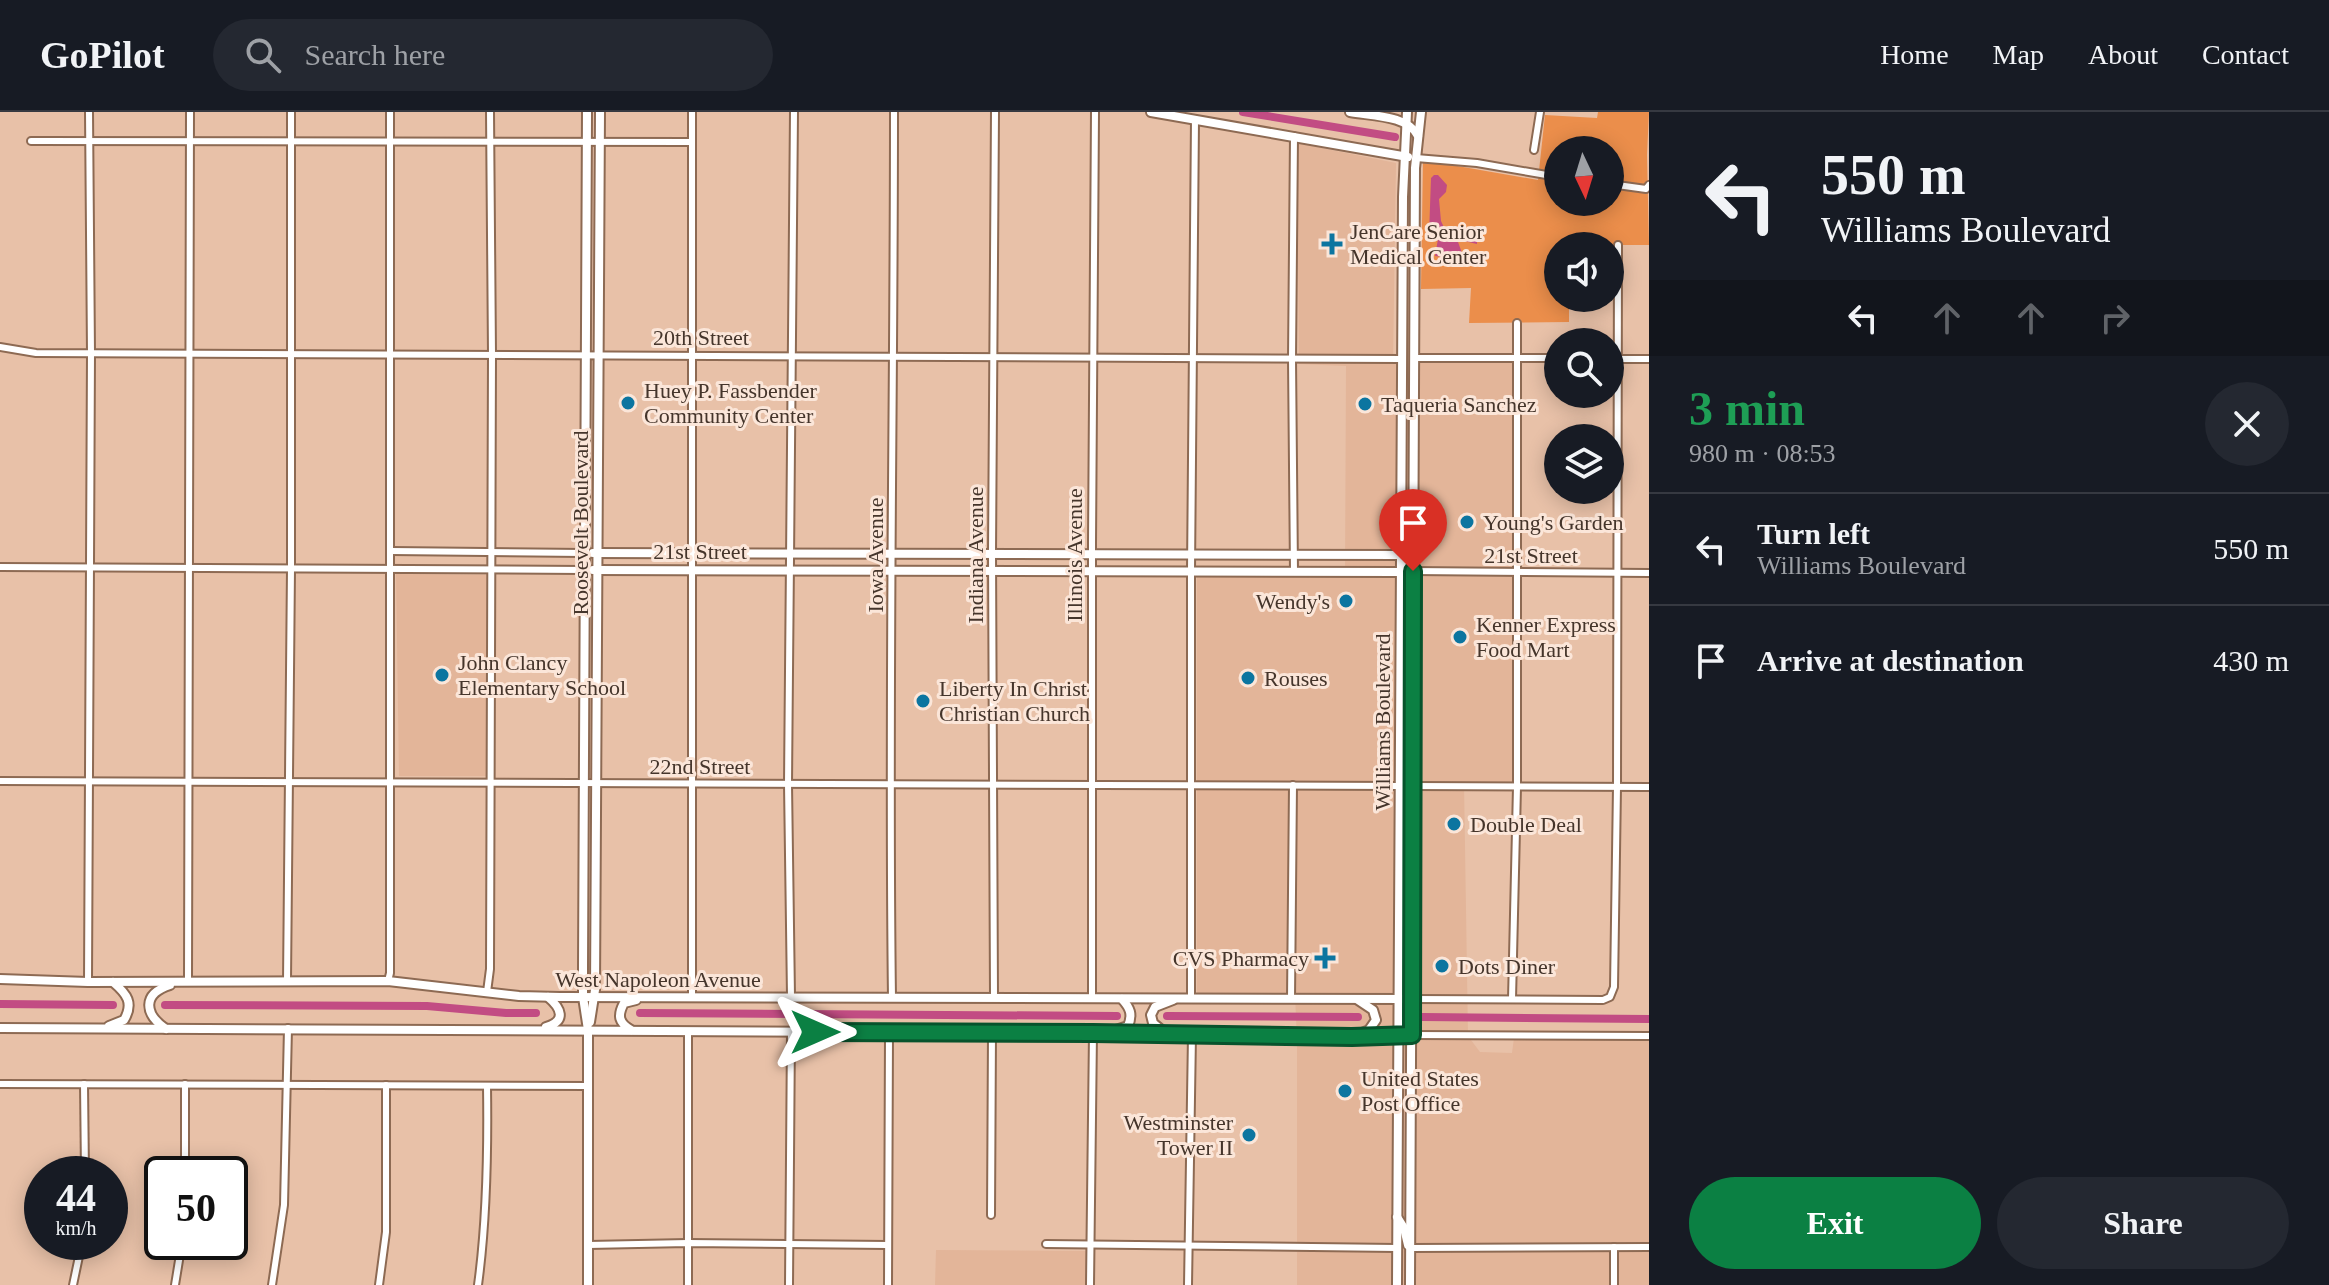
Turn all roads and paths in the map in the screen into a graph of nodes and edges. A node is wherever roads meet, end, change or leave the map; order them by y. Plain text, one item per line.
1 (89, 112) edge
2 (190, 112) edge
3 (291, 112) edge
4 (390, 112) edge
5 (490, 112) edge
6 (587, 112) edge
7 (600, 112) edge
8 (692, 112) edge
9 (794, 112) edge
10 (894, 112) edge
11 (995, 112) edge
12 (1095, 112) edge
13 (1151, 112) edge
14 (1350, 112) edge
15 (1407, 112) edge
16 (1421, 112) edge
17 (1540, 112) edge
18 (1195, 119) junction
19 (1406, 122) junction
20 (1294, 136) junction
21 (1418, 137) junction
22 (89, 140) junction
23 (190, 140) junction
24 (291, 140) junction
25 (390, 140) junction
26 (31, 141) dead end
27 (490, 141) junction
28 (587, 141) junction
29 (600, 141) junction
30 (692, 142) junction
31 (1534, 150) dead end
32 (1404, 156) junction
33 (1416, 158) junction
34 (1544, 175) edge
35 (1624, 185) edge
36 (1649, 185) edge
37 (1402, 323) junction
38 (1517, 323) dead end
39 (0, 347) edge
40 (91, 353) junction
41 (189, 353) junction
42 (291, 353) junction
43 (585, 354) junction
44 (390, 355) junction
45 (492, 355) junction
46 (599, 355) junction
47 (692, 355) junction
48 (793, 355) junction
49 (894, 356) junction
50 (994, 356) junction
51 (1093, 357) junction
52 (1193, 358) junction
53 (1414, 358) junction
54 (1517, 358) junction
55 (1544, 358) edge
56 (1292, 359) junction
57 (1402, 359) junction
58 (1624, 359) edge
59 (1649, 359) edge
60 (1414, 382) junction
61 (1614, 408) edge
62 (391, 551) junction
63 (490, 552) junction
64 (584, 553) junction
65 (597, 553) junction
66 (691, 553) junction
67 (791, 553) junction
68 (893, 553) junction
69 (992, 553) junction
70 (1092, 553) junction
71 (1191, 554) junction
72 (1293, 555) junction
73 (1401, 555) junction
74 (0, 567) edge
75 (88, 568) junction
76 (189, 568) junction
77 (391, 568) junction
78 (491, 568) junction
79 (291, 569) junction
80 (691, 569) junction
81 (792, 569) junction
82 (584, 570) junction
83 (597, 570) junction
84 (893, 570) junction
85 (993, 570) junction
86 (1092, 571) junction
87 (1191, 571) junction
88 (1413, 571) junction
89 (1294, 572) junction
90 (1400, 572) junction
91 (1518, 573) junction
92 (1616, 573) junction
93 (1649, 573) edge
94 (1413, 597) junction
95 (1400, 763) junction
96 (0, 781) edge
97 (88, 781) junction
98 (189, 781) junction
99 (289, 781) junction
100 (390, 782) junction
101 (490, 783) junction
102 (584, 783) junction
103 (597, 783) junction
104 (690, 784) junction
105 (788, 784) junction
106 (890, 784) junction
107 (992, 785) junction
108 (1092, 785) junction
109 (1192, 785) junction
110 (1293, 785) junction
111 (1400, 786) junction
112 (1412, 786) junction
113 (1517, 787) junction
114 (1617, 787) junction
115 (1649, 787) edge
116 (0, 979) edge
117 (287, 981) junction
118 (388, 981) junction
119 (88, 982) junction
120 (113, 982) junction
121 (183, 982) junction
122 (487, 992) junction
123 (548, 997) junction
124 (583, 997) junction
125 (595, 997) junction
126 (645, 997) junction
127 (791, 997) junction
128 (692, 998) junction
129 (892, 998) junction
130 (994, 998) junction
131 (1092, 999) junction
132 (1122, 999) junction
133 (1178, 999) junction
134 (1191, 999) junction
135 (1291, 999) junction
136 (1357, 999) junction
137 (1399, 999) junction
138 (1412, 999) junction
139 (1512, 999) junction
140 (0, 1028) edge
141 (288, 1028) junction
142 (101, 1029) junction
143 (166, 1029) junction
144 (534, 1030) junction
145 (588, 1030) junction
146 (633, 1030) junction
147 (688, 1031) junction
148 (791, 1032) junction
149 (992, 1032) junction
150 (889, 1033) junction
151 (1093, 1033) junction
152 (1108, 1033) junction
153 (1168, 1034) junction
154 (1192, 1035) junction
155 (1412, 1035) junction
156 (1398, 1036) junction
157 (1649, 1036) edge
158 (1352, 1037) junction
159 (0, 1084) edge
160 (84, 1084) junction
161 (185, 1084) junction
162 (286, 1085) junction
163 (386, 1085) junction
164 (487, 1086) junction
165 (588, 1086) junction
166 (85, 1156) edge
167 (185, 1156) edge
168 (991, 1215) dead end
169 (1397, 1216) junction
170 (688, 1243) junction
171 (789, 1244) junction
172 (1046, 1244) dead end
173 (588, 1245) junction
174 (888, 1245) junction
175 (1090, 1245) junction
176 (1188, 1246) junction
177 (1614, 1247) junction
178 (1649, 1247) edge
179 (1397, 1248) junction
180 (1410, 1248) junction
181 (78, 1260) edge
182 (179, 1260) edge
183 (73, 1285) edge
184 (175, 1285) edge
185 (272, 1285) edge
186 (379, 1285) edge
187 (478, 1285) edge
188 (588, 1285) edge
189 (688, 1285) edge
190 (789, 1285) edge
191 (888, 1285) edge
192 (1090, 1285) edge
193 (1188, 1285) edge
194 (1397, 1285) edge
195 (1409, 1285) edge
196 (1614, 1285) edge

1 - 22 street
2 - 23 street
3 - 24 street
4 - 25 street
5 - 27 street
6 - 28 main road, Roosevelt Boulevard
7 - 29 main road, Roosevelt Boulevard
8 - 30 street
9 - 48 street
10 - 49 street, Iowa Avenue
11 - 50 street, Indiana Avenue
12 - 51 street, Illinois Avenue
13 - 18 main road
14 - 19 main road
15 - 19 main road, Williams Boulevard
16 - 21 main road, Williams Boulevard
17 - 31 street
18 - 20 main road
18 - 52 street
19 - 21 main road
19 - 32 main road, Williams Boulevard
20 - 32 main road
20 - 56 street
21 - 33 main road, Williams Boulevard
22 - 23 street
22 - 26 street
22 - 40 street
23 - 24 street
23 - 41 street
24 - 25 street
24 - 42 street
25 - 27 street
25 - 44 street
27 - 28 street
27 - 45 street
28 - 29 street
28 - 43 main road, Roosevelt Boulevard
29 - 30 street
29 - 46 main road, Roosevelt Boulevard
30 - 47 street
32 - 33 main road
32 - 37 main road, Williams Boulevard
33 - 34 street
33 - 53 main road, Williams Boulevard
35 - 36 street
37 - 53 main road
37 - 57 main road, Williams Boulevard
38 - 54 street
39 - 40 street, 20th Street
40 - 41 street, 20th Street
40 - 75 street
41 - 42 street, 20th Street
41 - 76 street
42 - 44 street, 20th Street
42 - 79 street
43 - 45 street, 20th Street
43 - 46 street, 20th Street
43 - 64 main road, Roosevelt Boulevard
44 - 45 street, 20th Street
44 - 62 street
45 - 63 street
46 - 47 street, 20th Street
46 - 65 main road, Roosevelt Boulevard
47 - 48 street, 20th Street
47 - 66 street
48 - 49 street, 20th Street
48 - 67 street
49 - 50 street, 20th Street
49 - 68 street, Iowa Avenue
50 - 51 street, 20th Street
50 - 69 street, Indiana Avenue
51 - 52 street, 20th Street
51 - 70 street, Illinois Avenue
52 - 56 street, 20th Street
52 - 71 street
53 - 54 street
53 - 60 main road, Williams Boulevard
54 - 55 street
54 - 91 street
56 - 57 street, 20th Street
56 - 72 street
57 - 60 main road
57 - 73 main road, Williams Boulevard
58 - 59 street
60 - 88 main road, Williams Boulevard
61 - 92 street
62 - 63 street, 21st Street
62 - 77 street
63 - 64 street, 21st Street
63 - 78 street
64 - 65 main road, 21st Street
64 - 82 main road, Roosevelt Boulevard
65 - 66 main road, 21st Street
65 - 83 main road, Roosevelt Boulevard
66 - 67 main road, 21st Street
66 - 80 street
67 - 68 main road, 21st Street
67 - 81 street
68 - 69 main road, 21st Street
68 - 84 street, Iowa Avenue
69 - 70 main road, 21st Street
69 - 85 street, Indiana Avenue
70 - 71 main road, 21st Street
70 - 86 street, Illinois Avenue
71 - 72 main road, 21st Street
71 - 87 street
72 - 73 main road, 21st Street
72 - 89 street
73 - 90 main road, Williams Boulevard
73 - 94 main road
74 - 75 street, 21st Street
75 - 76 street, 21st Street
75 - 97 street
76 - 79 street, 21st Street
76 - 98 street
77 - 78 street, 21st Street
77 - 79 street, 21st Street
77 - 100 street
78 - 82 street, 21st Street
78 - 101 street
79 - 99 street
80 - 81 main road, 21st Street
80 - 83 main road, 21st Street
80 - 104 street
81 - 84 main road, 21st Street
81 - 105 street
82 - 83 main road, 21st Street
82 - 102 main road, Roosevelt Boulevard
83 - 103 main road, Roosevelt Boulevard
84 - 85 main road, 21st Street
84 - 106 street, Iowa Avenue
85 - 86 main road, 21st Street
85 - 107 street, Indiana Avenue
86 - 87 main road, 21st Street
86 - 108 street, Illinois Avenue
87 - 89 main road, 21st Street
87 - 109 street
88 - 91 street, 21st Street
88 - 94 main road, Williams Boulevard
89 - 90 main road, 21st Street
90 - 95 main road, Williams Boulevard
91 - 92 street, 21st Street
91 - 113 street
92 - 93 street, 21st Street
92 - 114 street
94 - 112 main road, Williams Boulevard
95 - 111 main road, Williams Boulevard
95 - 112 main road
96 - 97 street, 22nd Street
97 - 98 street, 22nd Street
97 - 119 street
98 - 99 street, 22nd Street
98 - 121 street
99 - 100 street, 22nd Street
99 - 117 street
100 - 101 street, 22nd Street
100 - 118 street
101 - 102 street, 22nd Street
101 - 122 street
102 - 103 street, 22nd Street
102 - 124 main road, Roosevelt Boulevard
103 - 104 street, 22nd Street
103 - 125 main road, Roosevelt Boulevard
104 - 105 street, 22nd Street
104 - 128 street
105 - 106 street, 22nd Street
105 - 127 street
106 - 107 street, 22nd Street
106 - 129 street, Iowa Avenue
107 - 108 street, 22nd Street
107 - 130 street, Indiana Avenue
108 - 109 street, 22nd Street
108 - 131 street, Illinois Avenue
109 - 110 street, 22nd Street
109 - 134 street
110 - 111 street, 22nd Street
110 - 135 street
111 - 137 main road, Williams Boulevard
112 - 113 street
112 - 138 main road, Williams Boulevard
113 - 114 street
113 - 139 street
114 - 115 street
114 - 139 street
116 - 119 main road, West Napoleon Avenue
117 - 118 main road, West Napoleon Avenue
117 - 121 main road, West Napoleon Avenue
118 - 122 main road, West Napoleon Avenue
119 - 120 main road, West Napoleon Avenue
120 - 121 main road, West Napoleon Avenue
120 - 142 main road
121 - 143 main road
122 - 123 main road, West Napoleon Avenue
123 - 124 main road, West Napoleon Avenue
123 - 144 main road
124 - 125 main road, West Napoleon Avenue
124 - 145 main road, Roosevelt Boulevard
125 - 126 main road, West Napoleon Avenue
125 - 145 main road, Roosevelt Boulevard
126 - 128 main road, West Napoleon Avenue
126 - 146 main road
127 - 128 main road, West Napoleon Avenue
127 - 129 main road, West Napoleon Avenue
129 - 130 main road, West Napoleon Avenue
130 - 131 main road, West Napoleon Avenue
131 - 132 main road, West Napoleon Avenue
132 - 133 main road, West Napoleon Avenue
132 - 152 main road
133 - 134 main road, West Napoleon Avenue
133 - 153 main road
134 - 135 main road, West Napoleon Avenue
135 - 136 main road, West Napoleon Avenue
136 - 137 main road, West Napoleon Avenue
136 - 158 main road
137 - 138 main road, West Napoleon Avenue
137 - 156 main road, Williams Boulevard
138 - 139 street
138 - 155 main road, Williams Boulevard
140 - 142 main road
141 - 143 main road
141 - 144 main road
141 - 162 street
142 - 143 main road
144 - 145 main road
145 - 146 main road
145 - 165 main road, Roosevelt Boulevard
146 - 147 main road
147 - 148 main road
147 - 170 street
148 - 150 main road
148 - 171 street
149 - 150 main road
149 - 151 main road
149 - 168 street
150 - 174 street
151 - 152 main road
151 - 175 street
152 - 153 main road
153 - 154 main road
154 - 158 main road
154 - 176 street
155 - 156 main road
155 - 157 street
155 - 180 main road, Williams Boulevard
156 - 158 main road
156 - 169 main road, Williams Boulevard
159 - 160 street
160 - 161 street
160 - 166 street
161 - 162 street
161 - 167 street
162 - 163 street
162 - 185 street
163 - 164 street
163 - 186 street
164 - 165 street
164 - 187 street
165 - 173 main road, Roosevelt Boulevard
169 - 179 main road, Williams Boulevard
169 - 180 main road
170 - 171 street
170 - 173 street
170 - 189 street
171 - 174 street
171 - 190 street
172 - 175 street
173 - 188 main road, Roosevelt Boulevard
174 - 191 street
175 - 176 street
175 - 192 street
176 - 179 street
176 - 193 street
177 - 178 street
177 - 180 street
177 - 196 street
179 - 194 main road, Williams Boulevard
179 - 195 main road
180 - 195 main road, Williams Boulevard
181 - 183 street
182 - 184 street

